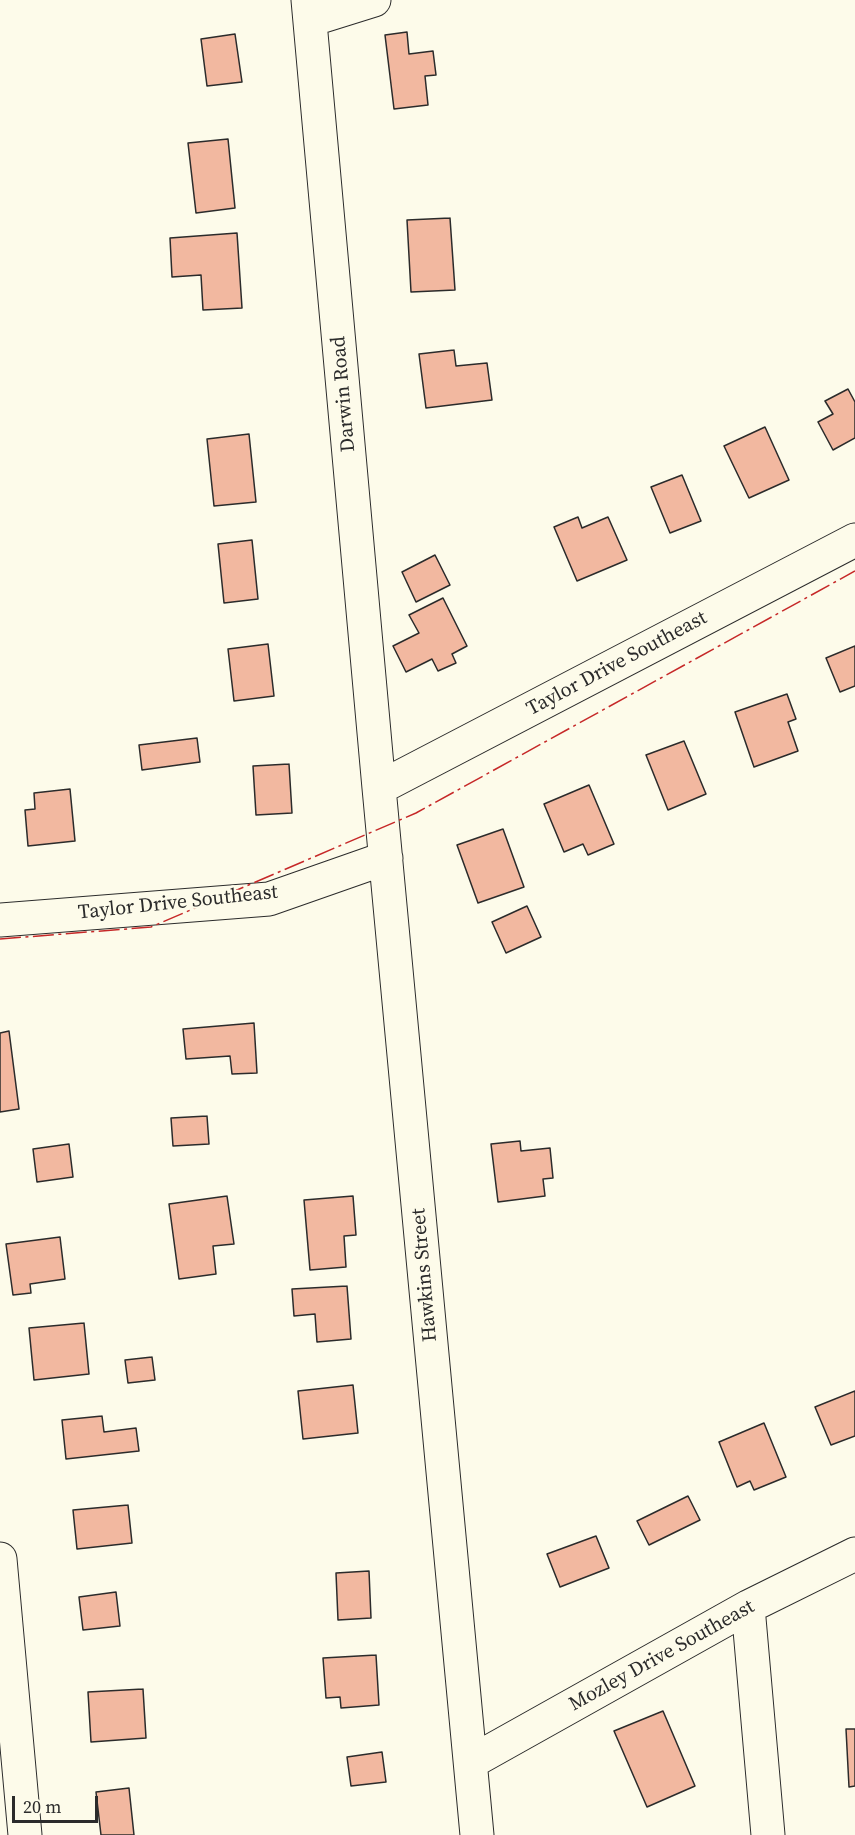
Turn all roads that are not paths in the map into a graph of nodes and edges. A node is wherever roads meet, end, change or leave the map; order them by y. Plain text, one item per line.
1 (374, 0) edge
2 (309, 10) edge
3 (855, 540) edge
4 (379, 788) junction
5 (386, 858) junction
6 (0, 920) edge
7 (855, 1554) edge
8 (0, 1559) edge
9 (748, 1607) junction
10 (471, 1762) junction
11 (25, 1835) edge
12 (477, 1835) edge
13 (768, 1835) edge

1 - 2 street
2 - 4 street, Darwin Road
3 - 4 street, Taylor Drive Southeast
4 - 5 street, Hawkins Street
5 - 6 street, Taylor Drive Southeast
5 - 10 street, Hawkins Street
7 - 9 street, Mozley Drive Southeast
8 - 11 street
9 - 10 street, Mozley Drive Southeast
9 - 13 street
10 - 12 street, Hawkins Street

